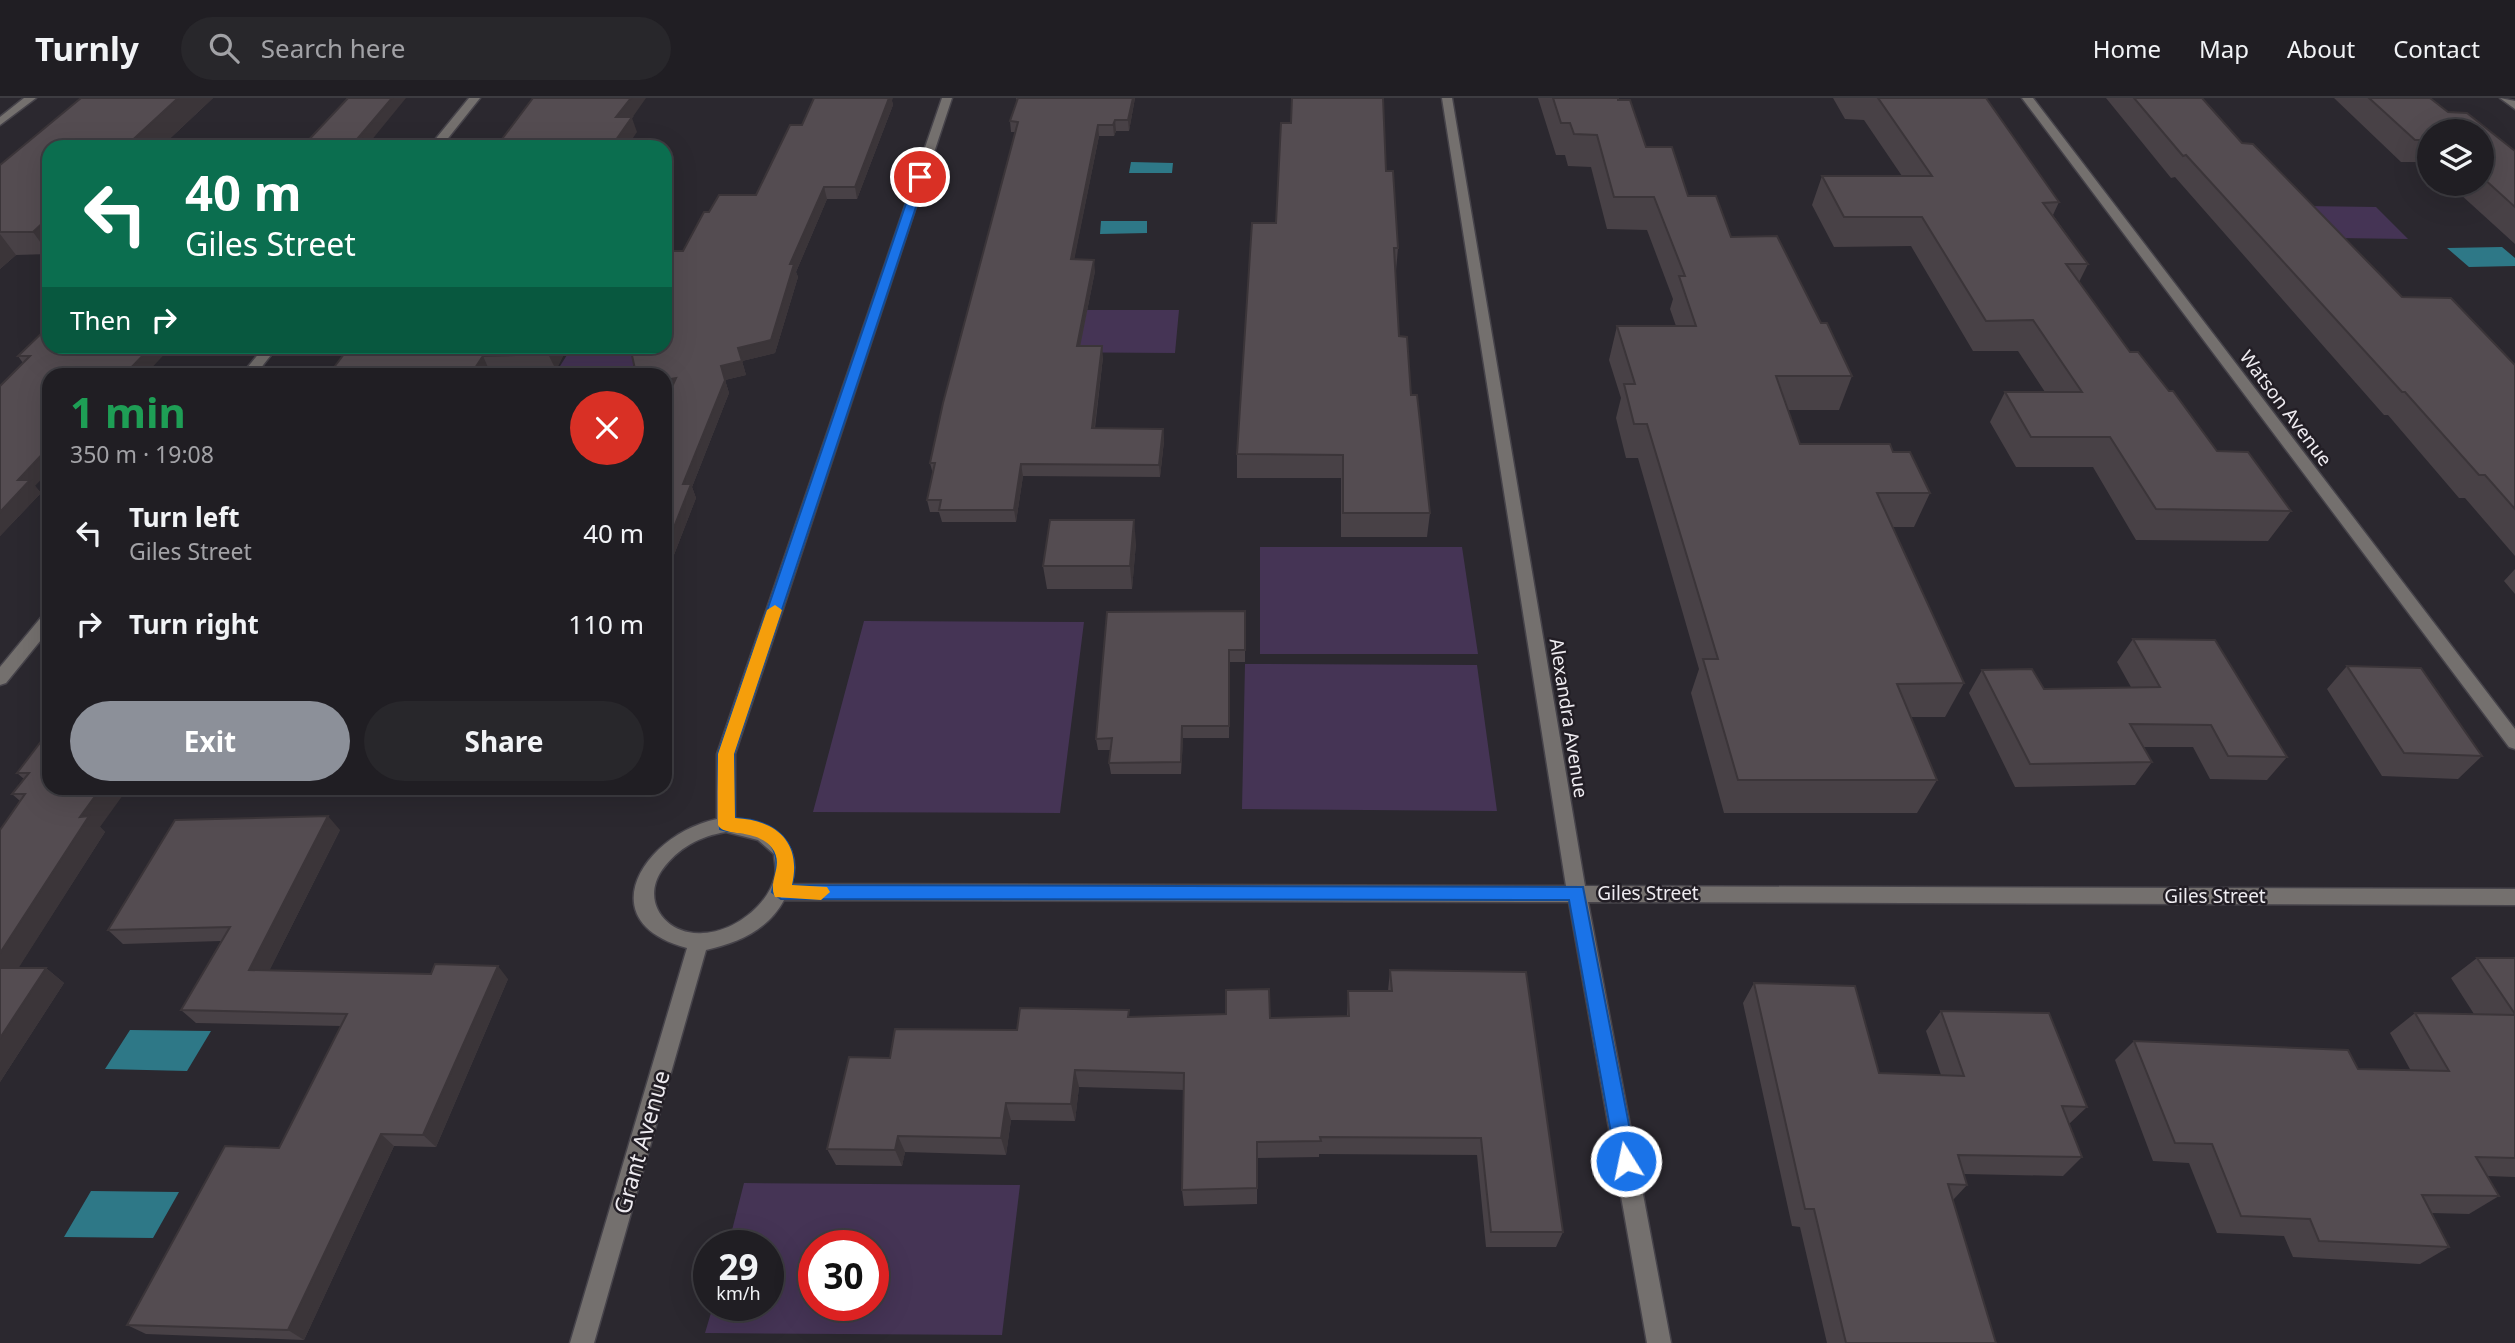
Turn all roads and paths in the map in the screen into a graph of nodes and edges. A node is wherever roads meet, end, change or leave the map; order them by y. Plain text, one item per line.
1 (31, 98) edge
2 (475, 98) edge
3 (947, 98) edge
4 (1447, 98) edge
5 (2027, 98) edge
6 (2505, 98) edge
7 (2515, 106) edge
8 (0, 122) edge
9 (441, 140) edge
10 (265, 354) edge
11 (254, 368) edge
12 (42, 628) edge
13 (0, 679) edge
14 (2515, 742) edge
15 (726, 825) junction
16 (781, 892) junction
17 (1577, 893) junction
18 (2515, 897) edge
19 (699, 941) junction
20 (582, 1343) edge
21 (1659, 1343) edge

1 - 8 street
2 - 9 street
3 - 15 street
4 - 17 street, Alexandra Avenue
5 - 14 street, Watson Avenue
6 - 7 street
10 - 11 street
12 - 13 street
15 - 16 street
15 - 19 street
16 - 17 street, Giles Street
16 - 19 street
17 - 18 street, Giles Street
17 - 21 street, Alexandra Avenue
19 - 20 street, Grant Avenue

